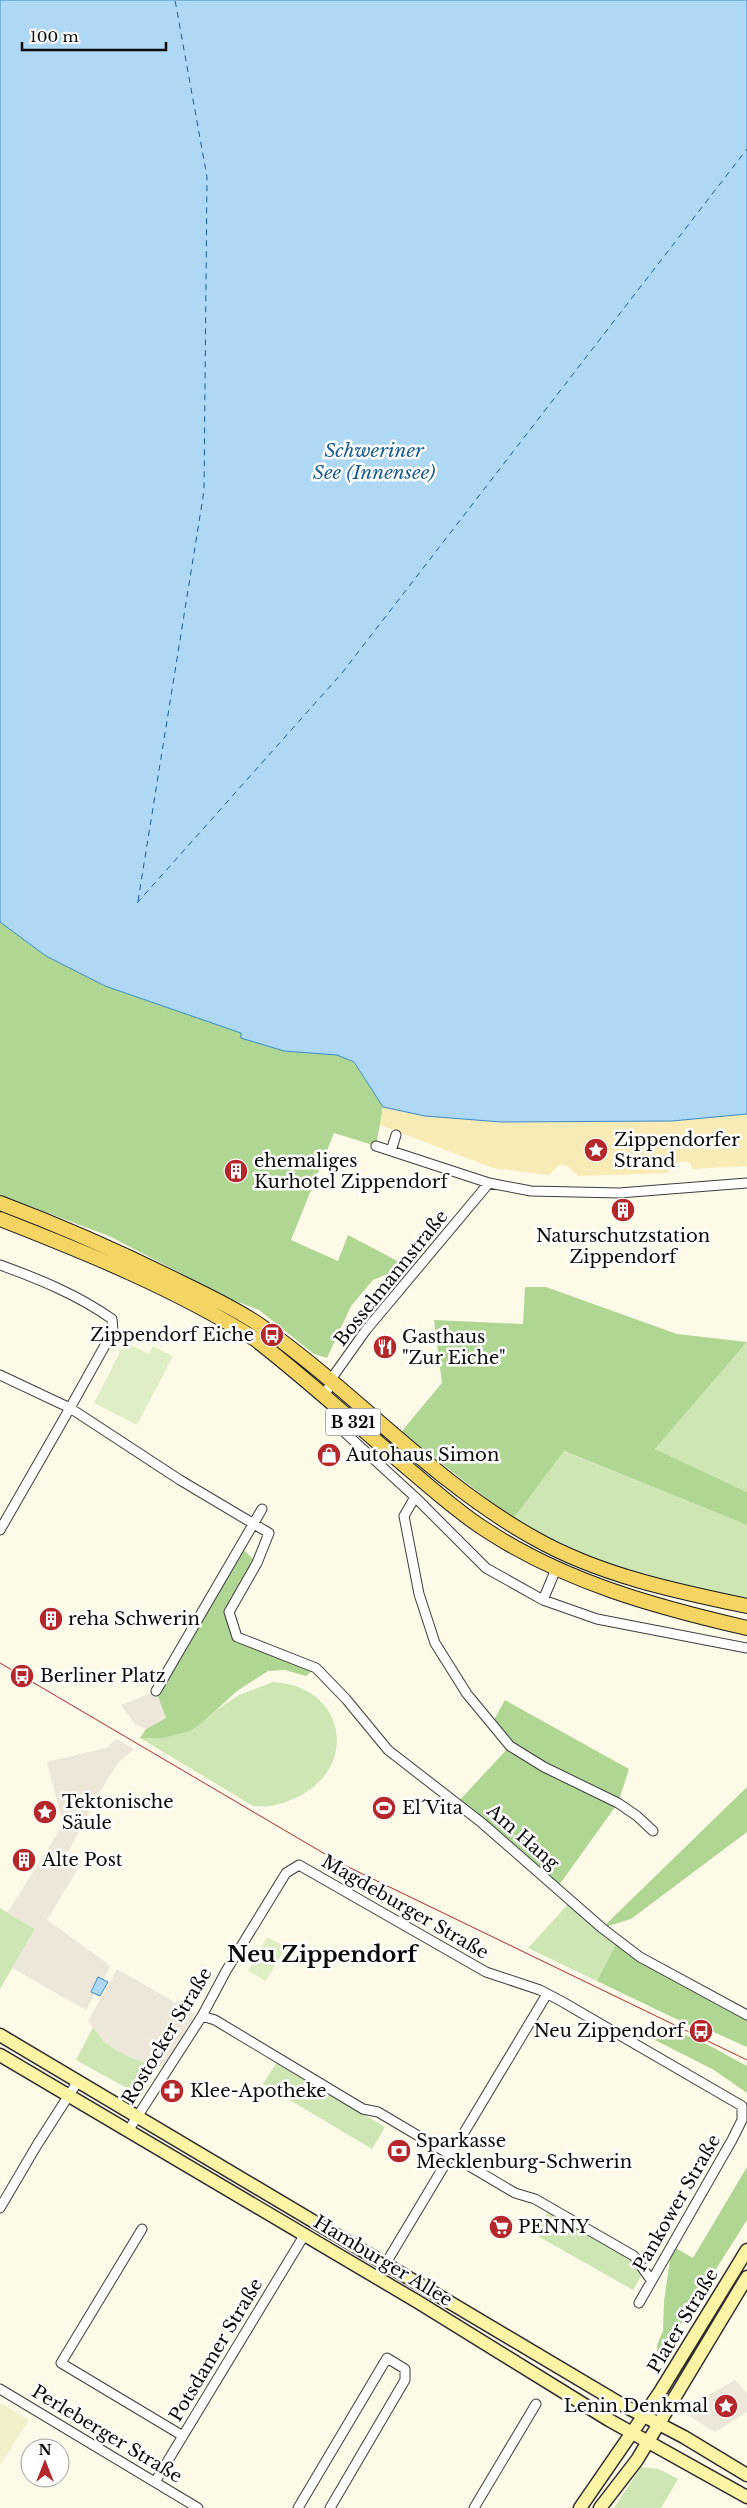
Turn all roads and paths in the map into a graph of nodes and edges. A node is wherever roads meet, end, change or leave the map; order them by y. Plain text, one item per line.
1 (396, 1135) dead end
2 (376, 1146) dead end
3 (391, 1151) junction
4 (489, 1183) junction
5 (747, 1183) edge
6 (0, 1204) edge
7 (0, 1219) edge
8 (0, 1265) edge
9 (0, 1375) edge
10 (330, 1382) junction
11 (324, 1398) junction
12 (70, 1408) junction
13 (342, 1430) dead end
14 (415, 1497) junction
15 (262, 1509) dead end
16 (253, 1524) junction
17 (0, 1530) edge
18 (556, 1570) junction
19 (543, 1600) junction
20 (747, 1606) edge
21 (747, 1628) edge
22 (747, 1648) edge
23 (156, 1691) dead end
24 (653, 1831) dead end
25 (266, 1907) joint
26 (547, 1994) junction
27 (747, 2014) edge
28 (202, 2016) junction
29 (0, 2035) edge
30 (0, 2055) edge
31 (78, 2081) junction
32 (68, 2096) junction
33 (137, 2117) junction
34 (742, 2120) joint
35 (128, 2131) junction
36 (451, 2154) junction
37 (0, 2208) edge
38 (142, 2229) dead end
39 (305, 2234) junction
40 (747, 2250) edge
41 (385, 2265) junction
42 (747, 2277) edge
43 (377, 2278) junction
44 (651, 2280) junction
45 (639, 2303) dead end
46 (0, 2389) edge
47 (536, 2404) dead end
48 (644, 2416) junction
49 (660, 2424) junction
50 (632, 2432) junction
51 (183, 2436) junction
52 (649, 2442) junction
53 (747, 2475) edge
54 (155, 2482) junction
55 (747, 2497) edge
56 (198, 2508) edge
57 (298, 2508) edge
58 (330, 2508) edge
59 (474, 2508) edge
60 (580, 2508) edge
61 (600, 2508) edge

1 - 3 street
2 - 3 street
3 - 4 street
4 - 5 street
4 - 10 street, Bosselmannstraße
6 - 10 main road, B 321
7 - 11 main road, B 321
8 - 12 street
9 - 12 street
10 - 11 street, Bosselmannstraße
10 - 20 main road, B 321
11 - 18 main road, B 321
12 - 16 street
12 - 17 street
13 - 14 street
14 - 19 street
14 - 24 street
15 - 16 street
16 - 23 street
16 - 27 street, Am Hang
18 - 19 street
18 - 21 main road, B 321
19 - 22 street
25 - 26 street, Magdeburger Straße
25 - 28 street, Rostocker Straße
26 - 34 street, Magdeburger Straße
26 - 36 street
28 - 33 street, Rostocker Straße
28 - 36 street
29 - 31 street, Hamburger Allee
30 - 32 street, Hamburger Allee
31 - 32 street
31 - 33 street, Hamburger Allee
32 - 35 street, Hamburger Allee
32 - 37 street
33 - 35 street, Rostocker Straße
33 - 41 street, Hamburger Allee
34 - 44 street, Pankower Straße
35 - 39 street, Hamburger Allee
36 - 41 street
36 - 44 street
38 - 51 street
39 - 43 street, Hamburger Allee
39 - 51 street, Potsdamer Straße
40 - 48 street, Plater Straße
41 - 43 street
41 - 48 street, Hamburger Allee
42 - 49 street, Plater Straße
43 - 50 street, Hamburger Allee
44 - 45 street, Pankower Straße
46 - 54 street, Perleberger Straße
47 - 59 street
48 - 49 street, Hamburger Allee
48 - 50 street, Plater Straße
49 - 52 street, Plater Straße
49 - 53 street, Hamburger Allee
50 - 52 street, Hamburger Allee
50 - 60 street, Plater Straße
51 - 54 street, Potsdamer Straße
52 - 55 street, Hamburger Allee
52 - 61 street, Plater Straße
54 - 56 street, Perleberger Straße
57 - 58 street

